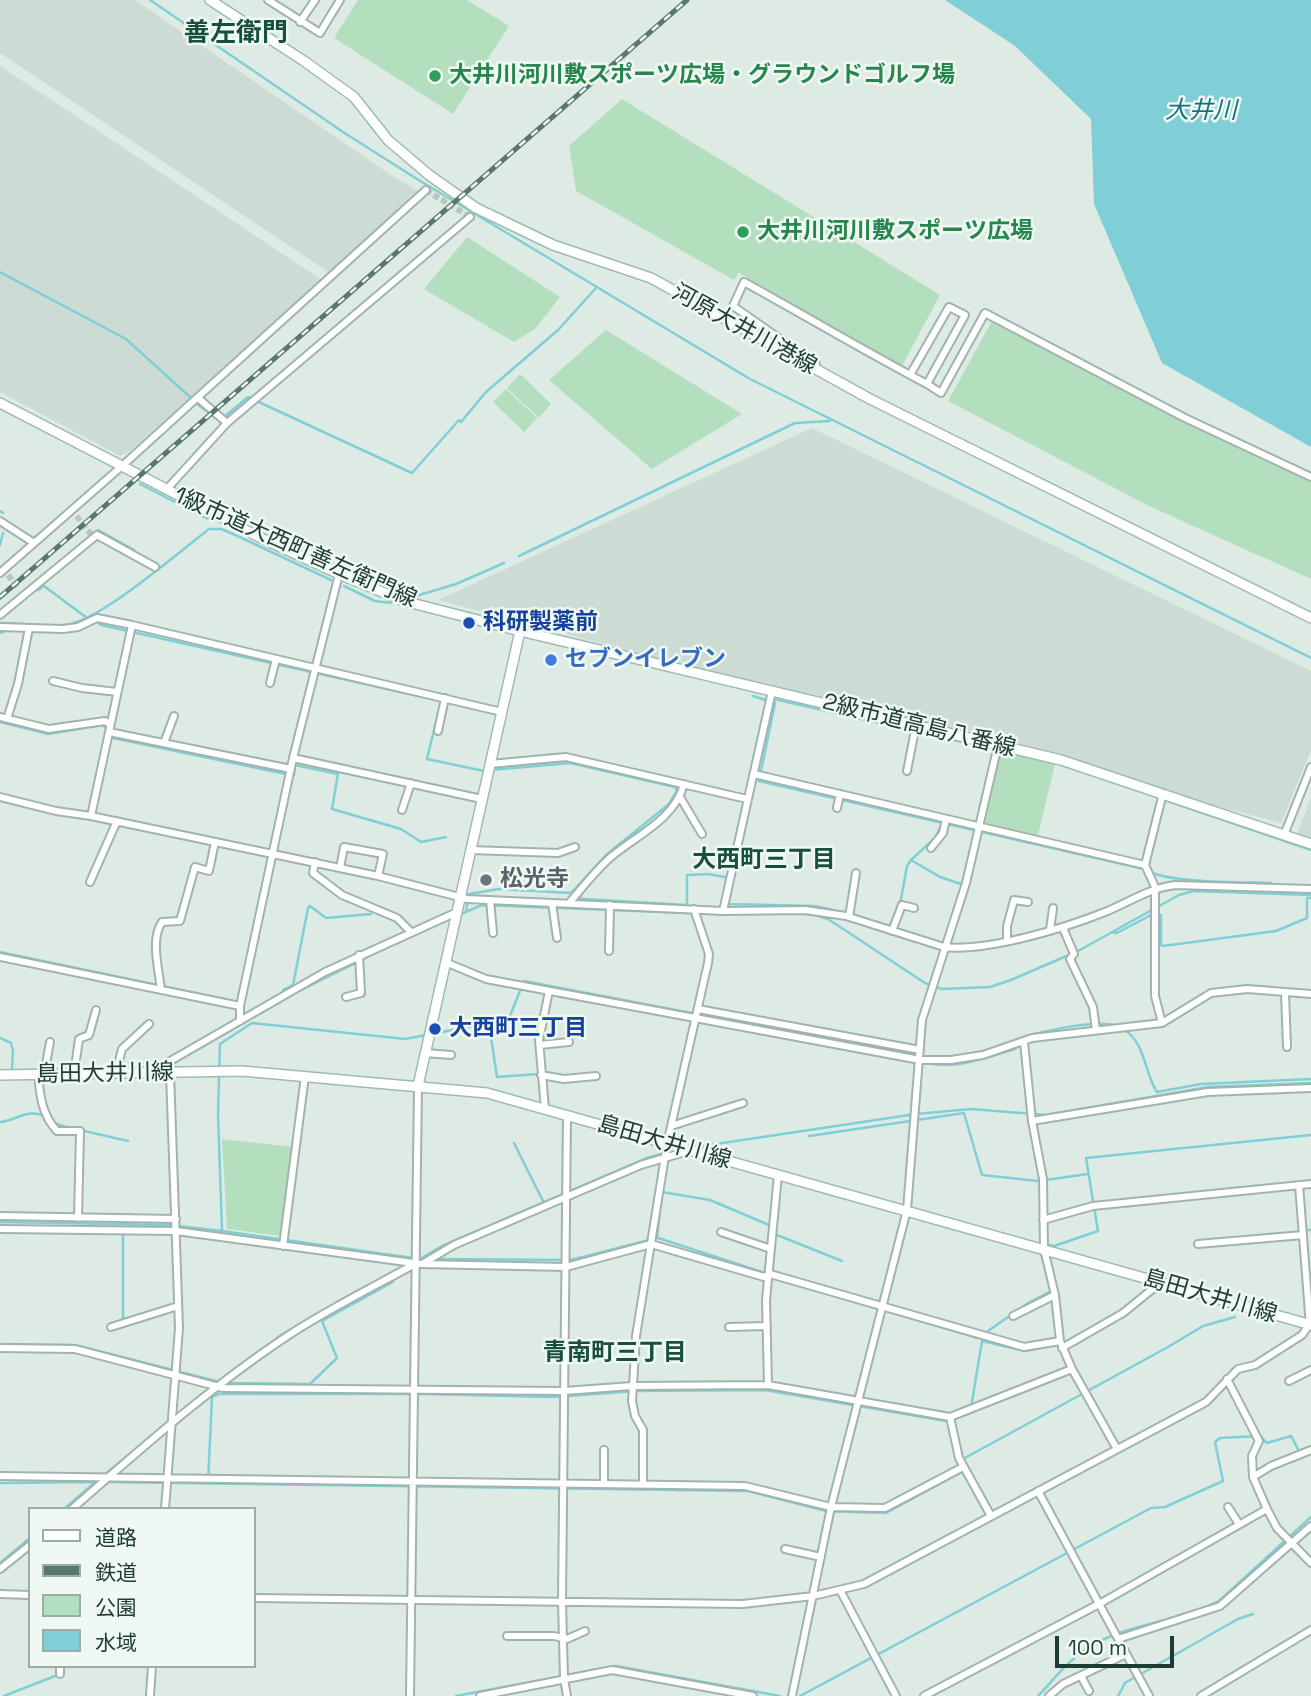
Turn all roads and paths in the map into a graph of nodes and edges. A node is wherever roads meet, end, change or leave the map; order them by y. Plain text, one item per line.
1 (210, 0) edge
2 (268, 0) edge
3 (314, 0) edge
4 (341, 0) edge
5 (300, 22) junction
6 (426, 190) dead end
7 (470, 217) dead end
8 (816, 370) junction
9 (910, 375) junction
10 (927, 384) junction
11 (198, 398) junction
12 (0, 403) edge
13 (227, 423) junction
14 (122, 466) junction
15 (1311, 477) edge
16 (166, 489) junction
17 (0, 521) edge
18 (34, 543) junction
19 (155, 567) dead end
20 (3, 573) edge
21 (339, 574) junction
22 (18, 588) tunnel mouth
23 (24, 595) junction
24 (0, 615) edge
25 (1311, 618) edge
26 (132, 625) junction
27 (0, 627) edge
28 (29, 628) junction
29 (520, 631) junction
30 (276, 659) junction
31 (315, 668) junction
32 (53, 681) dead end
33 (270, 683) dead end
34 (772, 691) junction
35 (117, 692) junction
36 (445, 698) junction
37 (502, 712) junction
38 (174, 716) dead end
39 (3, 718) edge
40 (916, 725) junction
41 (109, 728) junction
42 (438, 731) dead end
43 (164, 743) junction
44 (998, 745) junction
45 (293, 758) junction
46 (490, 764) junction
47 (1311, 767) edge
48 (291, 769) junction
49 (907, 771) dead end
50 (754, 774) junction
51 (411, 783) junction
52 (684, 784) junction
53 (1163, 793) junction
54 (840, 794) junction
55 (0, 797) edge
56 (680, 797) junction
57 (482, 799) junction
58 (747, 799) junction
59 (836, 808) dead end
60 (402, 810) dead end
61 (91, 816) junction
62 (946, 819) junction
63 (117, 821) junction
64 (979, 827) junction
65 (702, 834) dead end
66 (1284, 835) junction
67 (215, 842) junction
68 (1311, 844) edge
69 (575, 847) dead end
70 (931, 848) dead end
71 (470, 850) junction
72 (273, 854) junction
73 (315, 862) junction
74 (1145, 865) junction
75 (340, 868) junction
76 (856, 873) dead end
77 (378, 876) junction
78 (90, 882) dead end
79 (1156, 887) junction
80 (1311, 890) edge
81 (460, 897) junction
82 (490, 900) junction
83 (570, 902) junction
84 (1028, 902) dead end
85 (552, 903) junction
86 (610, 905) junction
87 (914, 908) dead end
88 (1053, 908) dead end
89 (694, 909) junction
90 (723, 911) junction
91 (457, 912) junction
92 (849, 917) junction
93 (1063, 928) junction
94 (892, 930) junction
95 (1050, 930) junction
96 (411, 931) junction
97 (493, 933) dead end
98 (557, 938) dead end
99 (1007, 940) junction
100 (944, 947) junction
101 (609, 951) dead end
102 (359, 955) junction
103 (0, 957) edge
104 (445, 962) junction
105 (161, 990) junction
106 (549, 990) junction
107 (1285, 993) junction
108 (1311, 995) edge
109 (346, 997) dead end
110 (240, 1006) junction
111 (698, 1009) junction
112 (96, 1010) dead end
113 (696, 1018) junction
114 (240, 1021) junction
115 (1161, 1023) junction
116 (149, 1024) dead end
117 (1096, 1030) junction
118 (50, 1042) dead end
119 (569, 1042) dead end
120 (1024, 1042) junction
121 (540, 1045) junction
122 (1287, 1047) dead end
123 (920, 1050) junction
124 (425, 1053) junction
125 (451, 1055) dead end
126 (920, 1060) junction
127 (116, 1073) junction
128 (150, 1073) junction
129 (170, 1073) junction
130 (74, 1074) junction
131 (0, 1075) edge
132 (41, 1075) junction
133 (541, 1075) junction
134 (305, 1076) junction
135 (596, 1076) dead end
136 (418, 1086) junction
137 (1311, 1088) edge
138 (743, 1102) dead end
139 (545, 1109) junction
140 (567, 1115) junction
141 (1032, 1121) junction
142 (671, 1126) junction
143 (667, 1144) junction
144 (690, 1150) junction
145 (665, 1157) junction
146 (778, 1175) junction
147 (1311, 1184) edge
148 (1299, 1185) junction
149 (566, 1197) junction
150 (907, 1210) junction
151 (0, 1216) edge
152 (78, 1217) junction
153 (176, 1219) junction
154 (1043, 1220) junction
155 (0, 1229) edge
156 (176, 1231) junction
157 (721, 1232) dead end
158 (1303, 1235) junction
159 (651, 1244) junction
160 (1199, 1244) dead end
161 (283, 1246) junction
162 (771, 1249) junction
163 (1044, 1249) junction
164 (418, 1264) junction
165 (566, 1267) junction
166 (770, 1274) junction
167 (1308, 1278) edge
168 (1160, 1283) junction
169 (1055, 1295) junction
170 (178, 1306) junction
171 (883, 1307) junction
172 (1013, 1316) dead end
173 (766, 1326) junction
174 (1310, 1326) edge
175 (111, 1327) dead end
176 (729, 1327) dead end
177 (1061, 1344) junction
178 (0, 1348) edge
179 (1072, 1369) junction
180 (1311, 1370) edge
181 (175, 1376) junction
182 (1227, 1379) junction
183 (1289, 1381) dead end
184 (768, 1385) junction
185 (632, 1386) junction
186 (217, 1387) junction
187 (564, 1391) junction
188 (414, 1392) junction
189 (858, 1401) junction
190 (950, 1418) junction
191 (171, 1424) junction
192 (1117, 1449) junction
193 (604, 1450) dead end
194 (1311, 1450) edge
195 (963, 1467) junction
196 (0, 1476) edge
197 (1253, 1477) junction
198 (108, 1478) junction
199 (167, 1478) junction
200 (412, 1482) junction
201 (565, 1484) junction
202 (604, 1484) junction
203 (643, 1484) junction
204 (1038, 1491) junction
205 (74, 1507) edge
206 (164, 1507) edge
207 (831, 1507) junction
208 (1228, 1507) dead end
209 (1267, 1509) junction
210 (991, 1517) junction
211 (1239, 1524) junction
212 (1311, 1526) edge
213 (1293, 1543) junction
214 (28, 1547) edge
215 (785, 1549) dead end
216 (821, 1557) junction
217 (1311, 1563) edge
218 (0, 1569) edge
219 (840, 1590) junction
220 (0, 1594) edge
221 (28, 1595) edge
222 (813, 1596) junction
223 (256, 1598) edge
224 (412, 1600) junction
225 (562, 1601) junction
226 (1099, 1604) junction
227 (1311, 1630) edge
228 (585, 1631) dead end
229 (507, 1636) dead end
230 (563, 1637) junction
231 (1118, 1639) junction
232 (1126, 1654) junction
233 (60, 1668) edge
234 (152, 1668) edge
235 (60, 1674) dead end
236 (1081, 1676) junction
237 (564, 1679) junction
238 (708, 1687) junction
239 (1090, 1691) dead end
240 (150, 1696) edge
241 (410, 1696) edge
242 (480, 1696) edge
243 (567, 1696) edge
244 (706, 1696) edge
245 (753, 1696) edge
246 (792, 1696) edge
247 (896, 1696) edge
248 (924, 1696) edge
249 (1049, 1696) edge
250 (1149, 1696) edge
251 (1201, 1696) edge

1 - 8 main road, 河原大井川港線
2 - 5 street
3 - 5 street
4 - 5 street
6 - 11 street
7 - 13 street
8 - 9 street
8 - 25 main road, 河原大井川港線
9 - 10 street
9 - 10 street
10 - 15 street
11 - 13 street
11 - 14 street
12 - 14 main road, 1級市道大西町善左衛門線
13 - 16 street
14 - 16 main road, 1級市道大西町善左衛門線
14 - 18 street
16 - 21 main road, 1級市道大西町善左衛門線
17 - 18 street
18 - 20 street
19 - 23 street
21 - 29 main road, 1級市道大西町善左衛門線
21 - 31 street
22 - 23 street
23 - 24 street
26 - 28 street
26 - 30 street
26 - 35 street
27 - 28 street
28 - 39 street
29 - 34 main road, 2級市道高島八番線
29 - 37 main road
30 - 31 street
30 - 33 street
31 - 36 street
31 - 45 street
32 - 35 street
34 - 40 main road, 2級市道高島八番線
34 - 50 street
35 - 41 street
36 - 37 street
36 - 42 street
37 - 46 main road
38 - 43 street
39 - 41 street
40 - 44 main road, 2級市道高島八番線
40 - 49 street
41 - 43 street
41 - 61 street
43 - 48 street
44 - 53 main road, 2級市道高島八番線
44 - 64 street
45 - 48 street
45 - 51 street
46 - 52 street
46 - 57 main road
47 - 66 street
48 - 72 street
50 - 54 street
50 - 58 street
51 - 57 street
51 - 60 street
52 - 56 street
52 - 58 street
53 - 66 main road, 2級市道高島八番線
53 - 74 street
54 - 59 street
54 - 62 street
55 - 61 street
56 - 65 street
56 - 83 street
57 - 71 main road
58 - 90 street
61 - 63 street
62 - 64 street
62 - 70 street
63 - 67 street
63 - 78 street
64 - 74 street
64 - 100 street
66 - 68 main road, 2級市道高島八番線
67 - 72 street
67 - 105 street
69 - 71 street
71 - 81 main road
72 - 73 street
72 - 110 street
73 - 75 street
73 - 96 street
74 - 79 street
75 - 77 street
75 - 77 street
76 - 92 street
77 - 81 street
79 - 80 street
79 - 93 street
79 - 115 street
81 - 82 street
81 - 91 main road
82 - 85 street
82 - 97 street
83 - 85 street
83 - 86 street
84 - 99 street
85 - 98 street
86 - 89 street
86 - 101 street
87 - 94 street
88 - 95 street
89 - 90 street
89 - 111 street
90 - 92 street
91 - 96 street
91 - 104 main road
92 - 94 street
93 - 95 street
93 - 117 street
94 - 100 street
95 - 99 street
96 - 102 street
99 - 100 street
100 - 123 street
102 - 109 street
102 - 114 street
103 - 105 street
104 - 106 street
104 - 124 main road
105 - 110 street
106 - 113 street
106 - 121 street
107 - 108 street
107 - 115 street
107 - 122 street
110 - 114 street
111 - 113 street
111 - 123 street
112 - 130 street
113 - 126 street
113 - 142 street
114 - 128 street
115 - 117 street
116 - 127 street
117 - 120 street
118 - 132 street
119 - 121 street
120 - 126 street
120 - 141 street
121 - 133 street
123 - 126 street
124 - 125 street
124 - 136 main road
126 - 150 street
127 - 128 main road, 島田大井川線
127 - 130 main road, 島田大井川線
128 - 129 main road, 島田大井川線
129 - 134 main road, 島田大井川線
129 - 153 street
130 - 132 main road, 島田大井川線
131 - 132 main road, 島田大井川線
132 - 152 street
133 - 135 street
133 - 139 street
134 - 136 main road, 島田大井川線
134 - 161 street
136 - 139 main road, 島田大井川線
136 - 164 street
137 - 141 street
138 - 142 street
139 - 140 main road, 島田大井川線
140 - 143 main road, 島田大井川線
140 - 149 street
141 - 154 street
142 - 143 street
143 - 144 main road, 島田大井川線
143 - 145 street
144 - 145 street
144 - 146 main road, 島田大井川線
145 - 149 street
145 - 159 street
146 - 150 main road, 島田大井川線
146 - 162 street
147 - 148 street
148 - 154 street
148 - 158 street
149 - 164 street
149 - 165 street
150 - 163 main road, 島田大井川線
150 - 171 street
151 - 152 street
152 - 153 street
153 - 156 street
154 - 163 street
155 - 156 street
156 - 161 street
156 - 170 street
157 - 162 street
158 - 160 street
158 - 167 street
159 - 165 street
159 - 166 street
159 - 185 street
161 - 164 street
162 - 166 street
163 - 168 main road, 島田大井川線
163 - 169 street
164 - 165 street
164 - 186 street
164 - 188 street
165 - 187 street
166 - 171 street
166 - 173 street
167 - 174 street
168 - 174 main road, 島田大井川線
168 - 177 street
169 - 172 street
169 - 177 street
170 - 175 street
170 - 181 street
171 - 177 street
171 - 189 street
173 - 176 street
173 - 184 street
174 - 182 street
177 - 179 street
178 - 181 street
179 - 190 street
179 - 192 street
180 - 183 street
181 - 186 street
181 - 191 street
182 - 192 street
182 - 197 street
184 - 185 street
184 - 189 street
185 - 187 street
185 - 203 street
186 - 188 street
186 - 191 street
187 - 188 street
187 - 201 street
188 - 200 street
189 - 190 street
189 - 207 street
190 - 195 street
191 - 198 street
191 - 199 street
192 - 204 street
193 - 202 street
194 - 197 street
195 - 207 street
195 - 210 street
196 - 198 street
197 - 209 street
198 - 199 street
198 - 205 street
199 - 200 street
199 - 206 street
200 - 201 street
200 - 224 street
201 - 202 street
201 - 225 street
202 - 203 street
203 - 207 street
204 - 210 street
204 - 226 street
207 - 216 street
208 - 211 street
209 - 211 street
209 - 213 street
210 - 219 street
211 - 226 street
212 - 213 street
213 - 217 street
213 - 231 street
214 - 218 street
215 - 216 street
216 - 222 street
219 - 222 street
219 - 247 street
220 - 221 street
222 - 225 street
222 - 246 street
223 - 224 street
224 - 225 street
224 - 241 street
225 - 230 street
226 - 231 street
226 - 248 street
227 - 251 street
228 - 230 street
229 - 230 street
230 - 237 street
231 - 232 street
232 - 236 street
232 - 250 street
233 - 235 street
234 - 240 street
236 - 239 street
236 - 249 street
237 - 238 street
237 - 242 street
237 - 243 street
238 - 244 street
238 - 245 street

